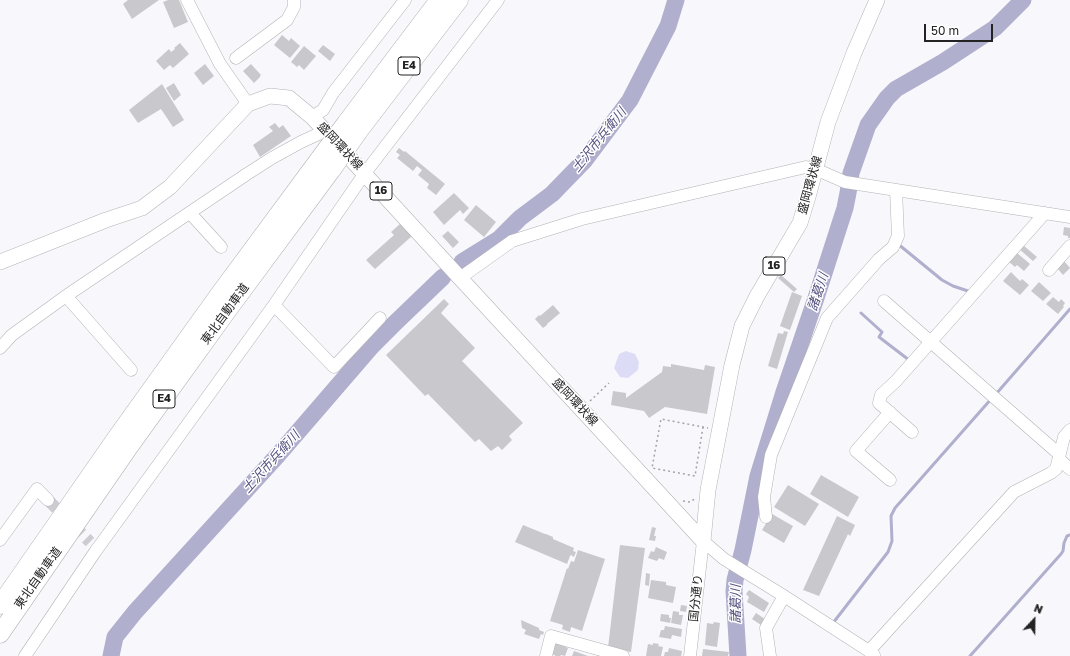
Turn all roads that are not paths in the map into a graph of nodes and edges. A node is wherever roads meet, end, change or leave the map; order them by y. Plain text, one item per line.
1 (187, 0) edge
2 (294, 0) edge
3 (405, 0) edge
4 (439, 0) edge
5 (459, 0) edge
6 (498, 0) edge
7 (877, 0) edge
8 (236, 58) dead end
9 (248, 104) junction
10 (312, 117) junction
11 (352, 128) junction
12 (325, 131) junction
13 (327, 163) junction
14 (816, 169) junction
15 (365, 173) junction
16 (896, 190) junction
17 (190, 213) junction
18 (1045, 213) junction
19 (1070, 217) edge
20 (1070, 246) edge
21 (221, 247) dead end
22 (0, 262) edge
23 (1049, 270) dead end
24 (460, 278) junction
25 (66, 296) junction
26 (884, 301) dead end
27 (274, 305) junction
28 (380, 318) dead end
29 (929, 340) junction
30 (0, 348) edge
31 (132, 370) dead end
32 (890, 412) junction
33 (1070, 430) edge
34 (912, 432) dead end
35 (1059, 457) junction
36 (1070, 469) edge
37 (890, 480) dead end
38 (48, 500) tunnel mouth
39 (766, 517) dead end
40 (0, 540) edge
41 (703, 540) junction
42 (784, 596) junction
43 (0, 605) edge
44 (0, 634) edge
45 (872, 654) edge
46 (25, 656) edge
47 (546, 656) edge
48 (623, 656) edge
49 (690, 656) edge
50 (770, 656) edge

1 - 9 street
2 - 8 street
3 - 10 street
4 - 11 highway, 東北自動車道 / E4
5 - 11 highway, 東北自動車道 / E4
6 - 15 street
7 - 14 main road, 盛岡環状線 / 16
9 - 10 main road, 盛岡環状線 / 16
9 - 22 main road, 盛岡環状線 / 16
10 - 12 main road, 盛岡環状線 / 16
11 - 13 highway, 東北自動車道 / E4, bridge
12 - 15 main road, 盛岡環状線 / 16
12 - 17 street
13 - 43 highway, 東北自動車道 / E4
13 - 44 highway, 東北自動車道 / E4
14 - 16 street
14 - 24 street
14 - 41 main road, 盛岡環状線 / 16
15 - 24 main road, 盛岡環状線 / 16
15 - 27 street
16 - 18 street
16 - 39 street
17 - 21 street
17 - 25 street
18 - 19 street
18 - 29 street
20 - 23 street
24 - 41 main road, 盛岡環状線 / 16
25 - 30 street
25 - 31 street
26 - 29 street
27 - 28 street
27 - 46 street
29 - 32 street
29 - 35 street
32 - 34 street
32 - 37 street
33 - 35 street
35 - 36 street
35 - 45 street
38 - 40 street
41 - 42 street
41 - 49 street, 国分通り
42 - 45 street
42 - 50 street
47 - 48 street

